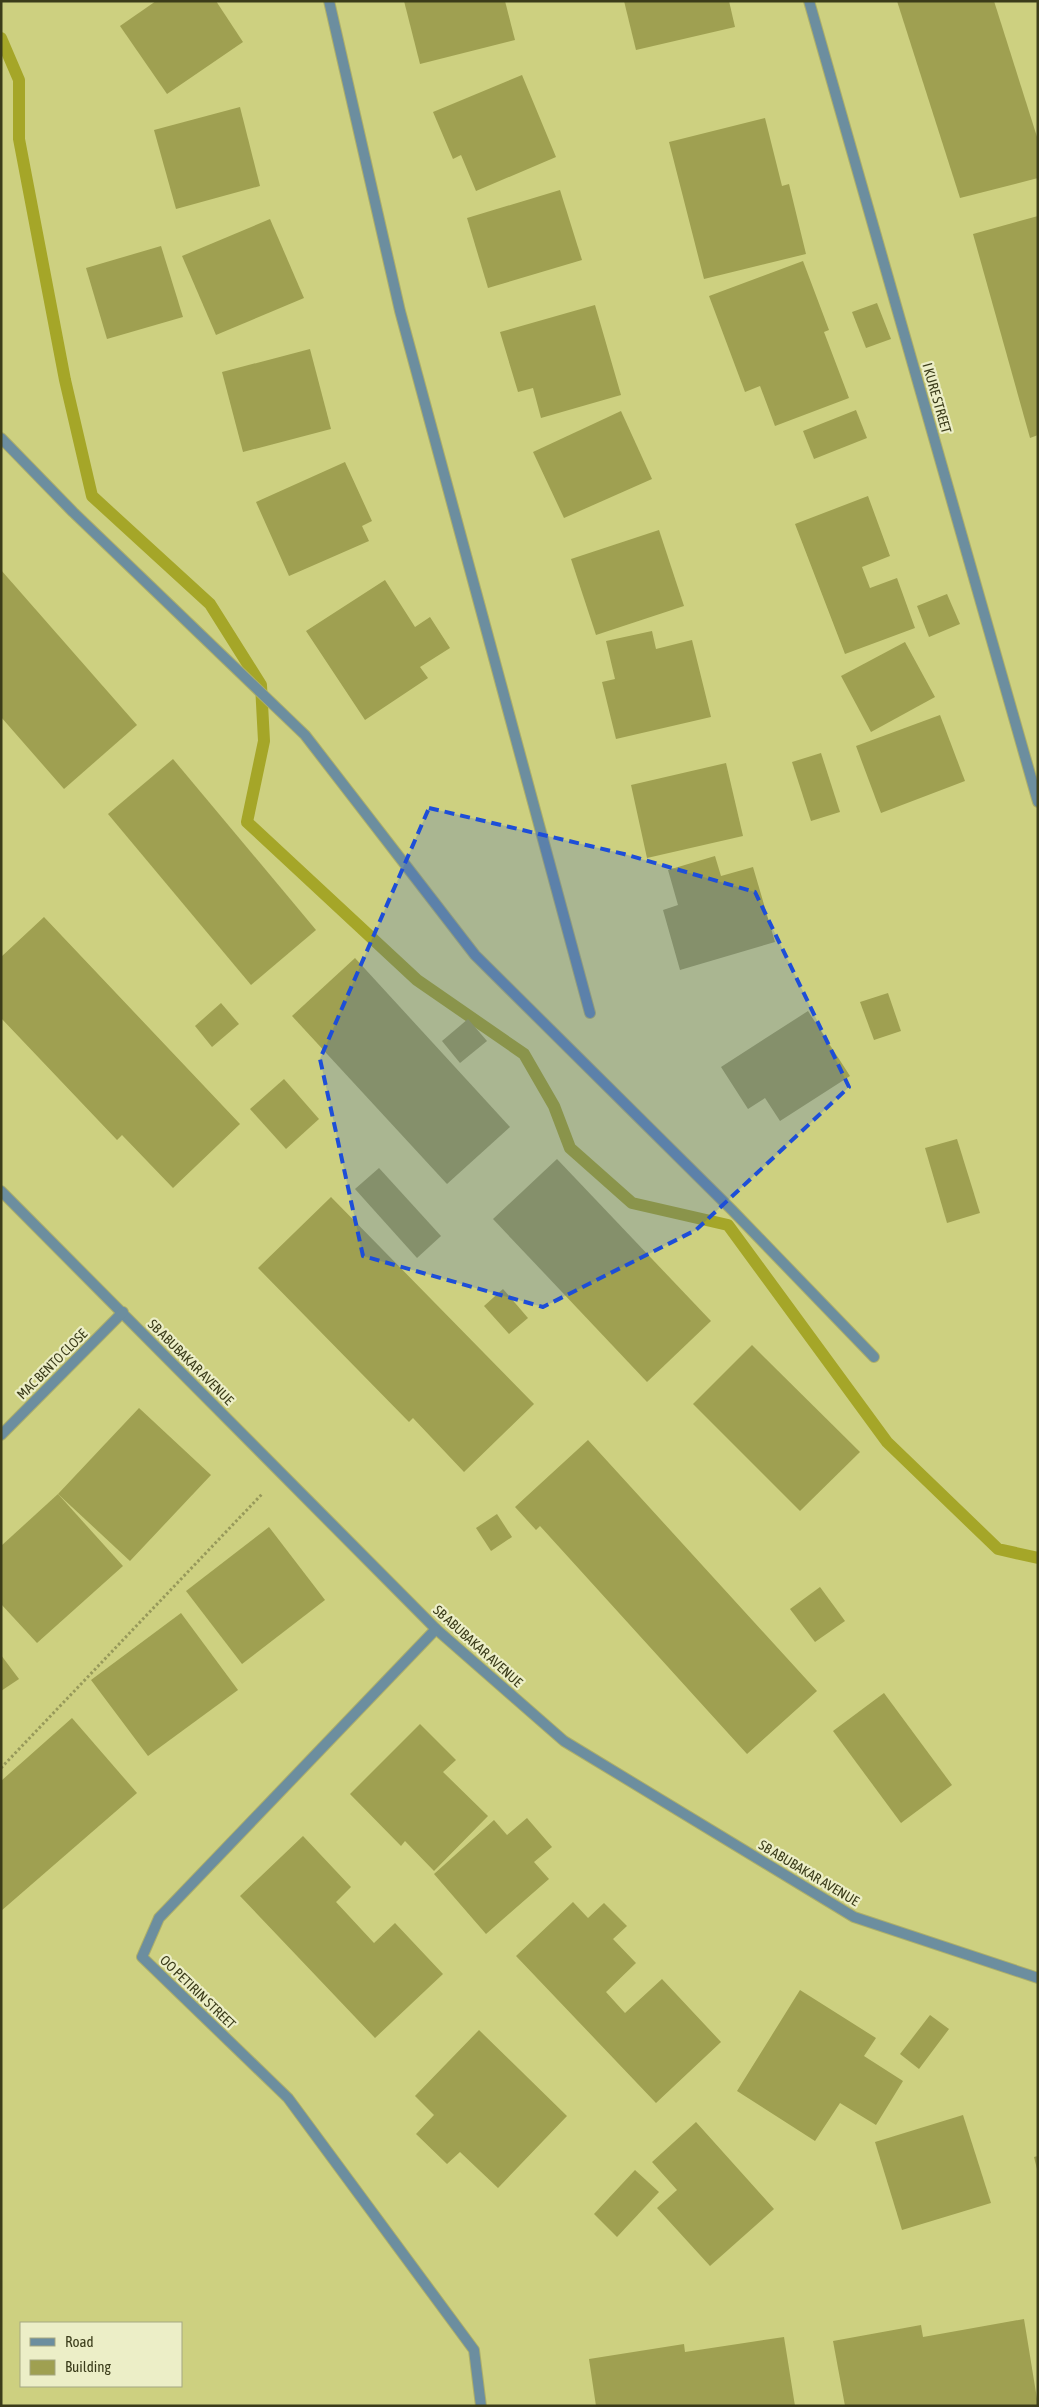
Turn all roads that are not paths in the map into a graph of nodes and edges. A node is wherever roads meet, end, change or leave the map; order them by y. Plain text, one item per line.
1 (329, 1) edge
2 (810, 1) edge
3 (1, 438) edge
4 (1038, 802) edge
5 (590, 1013) dead end
6 (1, 1191) edge
7 (123, 1312) junction
8 (874, 1357) dead end
9 (1, 1435) edge
10 (436, 1629) junction
11 (1038, 1978) edge
12 (481, 2406) edge

1 - 5 street
2 - 4 street, I KURE STREET
3 - 8 street
6 - 7 street, SB ABUBAKAR AVENUE
7 - 9 street, MAC BENTO CLOSE
7 - 10 street, SB ABUBAKAR AVENUE
10 - 11 street, SB ABUBAKAR AVENUE
10 - 12 street, OO PETIRIN STREET

